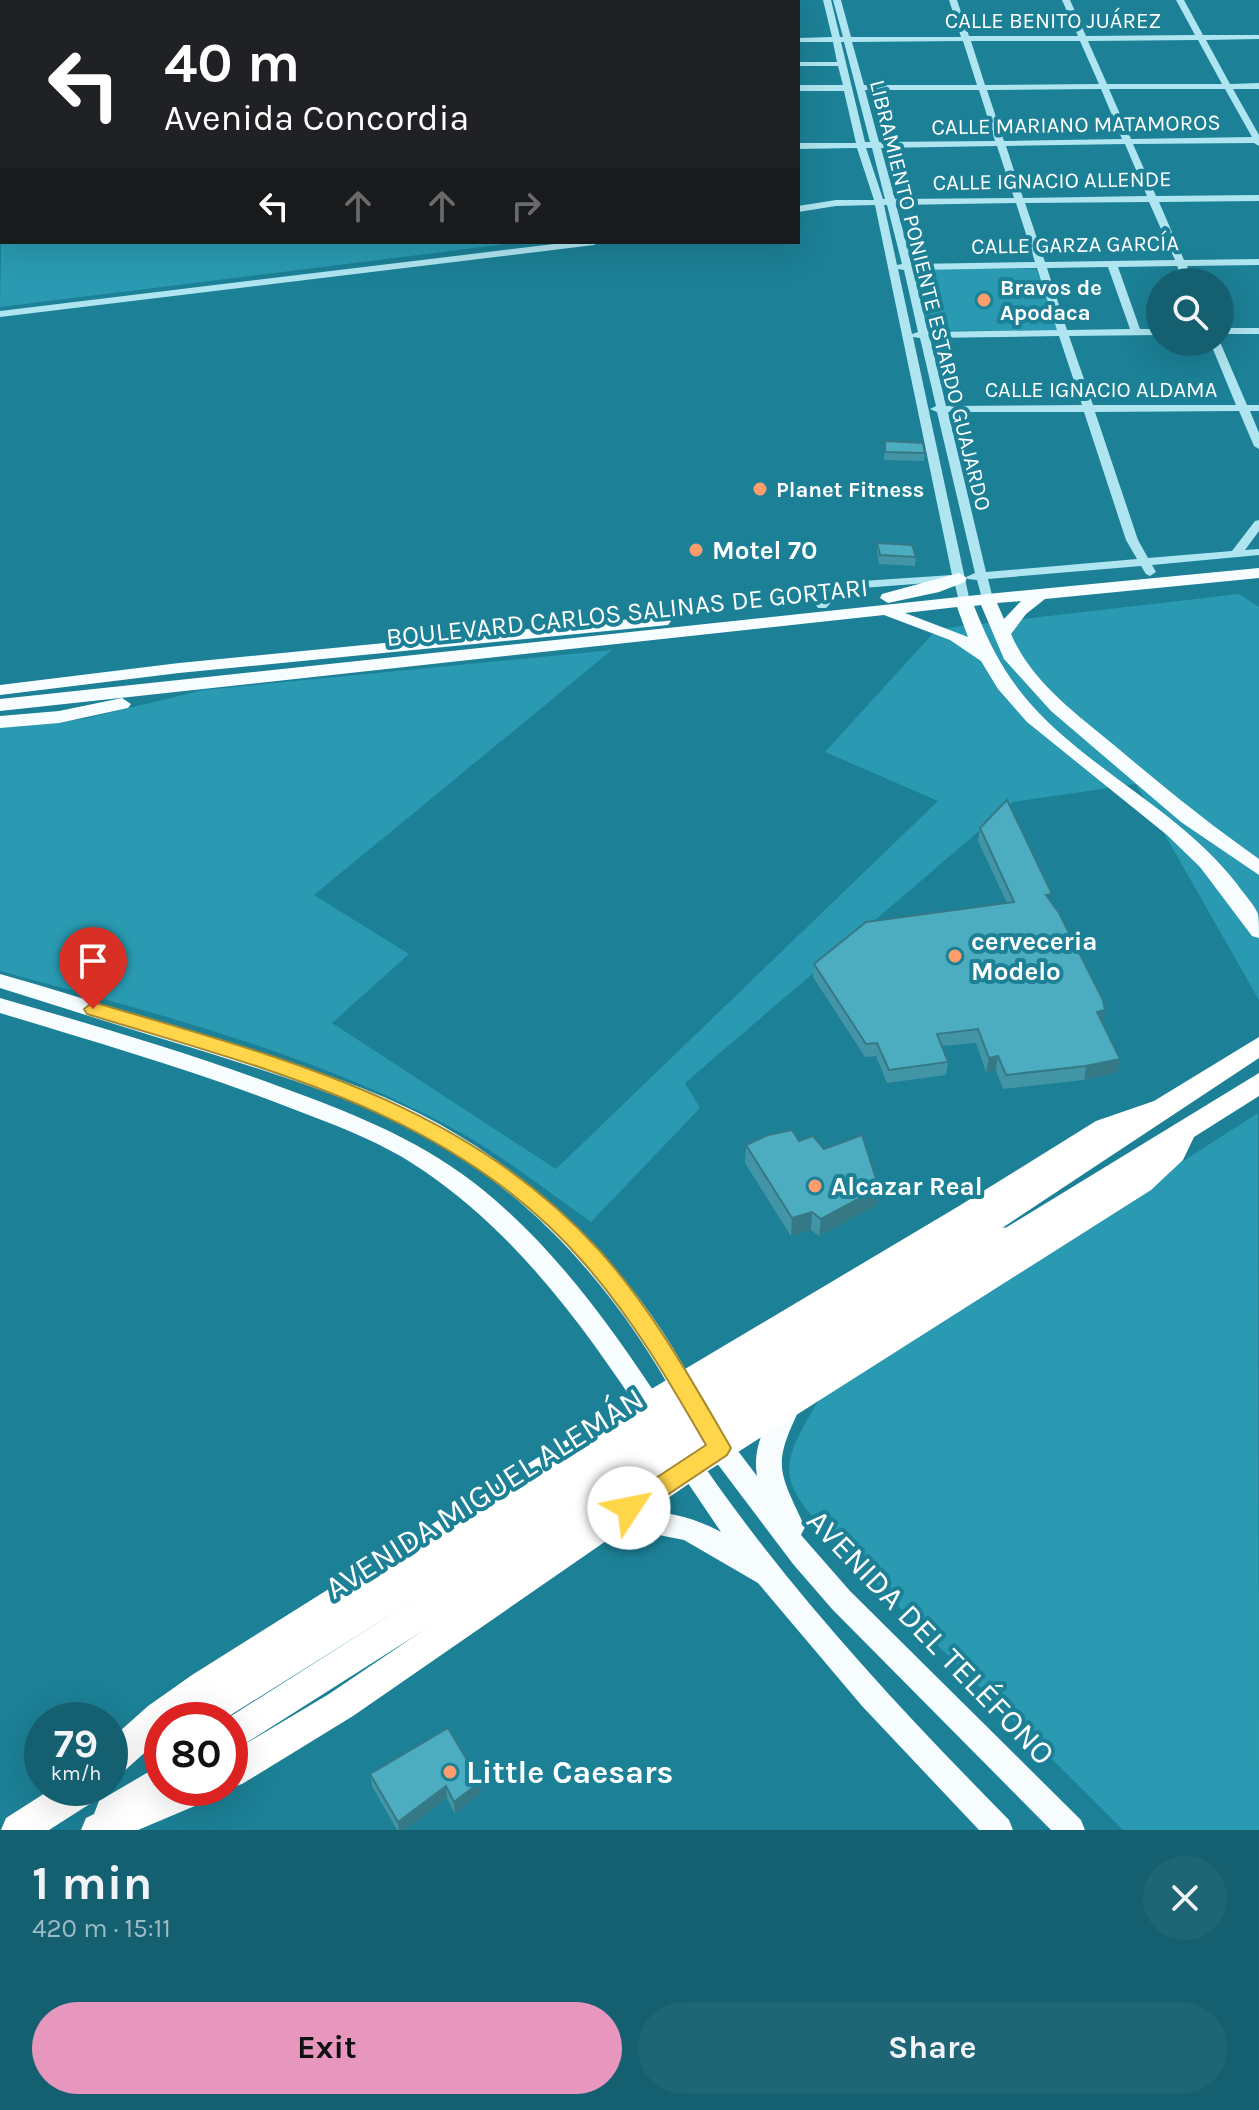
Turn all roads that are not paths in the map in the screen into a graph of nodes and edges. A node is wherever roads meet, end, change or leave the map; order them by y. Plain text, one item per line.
1 (827, 0) edge
2 (837, 0) edge
3 (953, 0) edge
4 (1066, 0) edge
5 (1180, 0) edge
6 (1201, 37) junction
7 (1259, 37) edge
8 (1083, 38) junction
9 (966, 39) junction
10 (800, 40) edge
11 (837, 40) junction
12 (848, 40) junction
13 (800, 64) edge
14 (842, 64) junction
15 (1226, 86) junction
16 (1259, 86) edge
17 (982, 87) junction
18 (1104, 87) junction
19 (800, 88) edge
20 (847, 88) junction
21 (859, 88) junction
22 (1128, 141) junction
23 (1258, 141) edge
24 (1002, 143) junction
25 (861, 145) junction
26 (876, 145) junction
27 (800, 146) edge
28 (1259, 198) edge
29 (1153, 200) junction
30 (1019, 201) junction
31 (885, 202) junction
32 (800, 209) edge
33 (578, 244) edge
34 (1259, 262) edge
35 (1181, 263) junction
36 (1112, 264) junction
37 (1041, 266) junction
38 (892, 267) junction
39 (908, 267) junction
40 (1183, 268) edge
41 (0, 314) edge
42 (1234, 331) edge
43 (1259, 331) edge
44 (1136, 332) junction
45 (1146, 332) edge
46 (907, 334) junction
47 (924, 335) junction
48 (1065, 335) junction
49 (1221, 356) edge
50 (922, 408) junction
51 (1243, 408) junction
52 (1259, 408) edge
53 (944, 409) junction
54 (1089, 410) junction
55 (1259, 446) edge
56 (1259, 523) edge
57 (1259, 552) edge
58 (975, 555) junction
59 (1249, 564) edge
60 (1147, 568) junction
61 (1026, 573) junction
62 (983, 588) junction
63 (961, 590) junction
64 (1040, 595) junction
65 (884, 604) junction
66 (822, 605) junction
67 (1001, 635) junction
68 (986, 657) junction
69 (179, 668) junction
70 (0, 676) edge
71 (180, 687) junction
72 (0, 690) edge
73 (0, 705) edge
74 (0, 722) edge
75 (1259, 868) edge
76 (1259, 931) edge
77 (0, 981) edge
78 (0, 1005) edge
79 (1258, 1045) edge
80 (1259, 1083) edge
81 (1156, 1110) junction
82 (1183, 1131) junction
83 (1141, 1141) junction
84 (776, 1330) junction
85 (824, 1383) junction
86 (681, 1386) junction
87 (791, 1404) junction
88 (650, 1405) junction
89 (580, 1447) junction
90 (719, 1448) junction
91 (689, 1467) junction
92 (629, 1508) junction
93 (600, 1528) junction
94 (771, 1580) junction
95 (841, 1600) junction
96 (223, 1702) edge
97 (248, 1723) edge
98 (128, 1746) edge
99 (248, 1761) edge
100 (144, 1792) edge
101 (55, 1806) edge
102 (155, 1806) edge
103 (18, 1830) edge
104 (86, 1830) edge
105 (98, 1830) edge
106 (999, 1830) edge
107 (1071, 1830) edge

1 - 11 street, LIBRAMIENTO PONIENTE ESTARDO GUAJARDO
2 - 12 street, LIBRAMIENTO PONIENTE ESTARDO GUAJARDO
3 - 9 street
4 - 8 street
5 - 6 street
6 - 7 street, CALLE BENITO JUÁREZ
6 - 8 street, CALLE BENITO JUÁREZ
6 - 15 street
8 - 9 street, CALLE BENITO JUÁREZ
8 - 18 street
9 - 12 street, CALLE BENITO JUÁREZ
9 - 17 street
10 - 11 street, CALLE BENITO JUÁREZ
11 - 12 street, CALLE BENITO JUÁREZ
11 - 14 street, LIBRAMIENTO PONIENTE ESTARDO GUAJARDO
12 - 21 street, LIBRAMIENTO PONIENTE ESTARDO GUAJARDO
13 - 14 street
14 - 20 street, LIBRAMIENTO PONIENTE ESTARDO GUAJARDO
15 - 16 street
15 - 18 street
15 - 23 street
17 - 18 street
17 - 21 street
17 - 24 street
18 - 22 street
19 - 20 street
20 - 25 street, LIBRAMIENTO PONIENTE ESTARDO GUAJARDO
21 - 26 street, LIBRAMIENTO PONIENTE ESTARDO GUAJARDO
22 - 23 street, CALLE MARIANO MATAMOROS
22 - 24 street, CALLE MARIANO MATAMOROS
22 - 29 street
24 - 26 street, CALLE MARIANO MATAMOROS
24 - 30 street
25 - 26 street, CALLE MARIANO MATAMOROS
25 - 27 street, CALLE MARIANO MATAMOROS
25 - 31 street, LIBRAMIENTO PONIENTE ESTARDO GUAJARDO
26 - 31 street, LIBRAMIENTO PONIENTE ESTARDO GUAJARDO
28 - 29 street, CALLE IGNACIO ALLENDE
29 - 30 street, CALLE IGNACIO ALLENDE
29 - 35 street
30 - 31 street, CALLE IGNACIO ALLENDE
30 - 37 street
31 - 32 street, CALLE IGNACIO ALLENDE
31 - 38 street, LIBRAMIENTO PONIENTE ESTARDO GUAJARDO
31 - 39 street, LIBRAMIENTO PONIENTE ESTARDO GUAJARDO
33 - 41 street
34 - 35 street, CALLE GARZA GARCÍA
35 - 36 street, CALLE GARZA GARCÍA
35 - 40 street
36 - 37 street, CALLE GARZA GARCÍA
36 - 44 street
37 - 39 street, CALLE GARZA GARCÍA
37 - 48 street
38 - 39 street, CALLE GARZA GARCÍA
38 - 46 street, LIBRAMIENTO PONIENTE ESTARDO GUAJARDO
39 - 47 street, LIBRAMIENTO PONIENTE ESTARDO GUAJARDO
42 - 43 street
44 - 45 street
44 - 48 street
46 - 47 street
46 - 50 street, LIBRAMIENTO PONIENTE ESTARDO GUAJARDO
47 - 48 street
47 - 53 street, LIBRAMIENTO PONIENTE ESTARDO GUAJARDO
48 - 54 street
49 - 51 street
50 - 53 street, CALLE IGNACIO ALDAMA
50 - 63 street, LIBRAMIENTO PONIENTE ESTARDO GUAJARDO
51 - 52 street, CALLE IGNACIO ALDAMA
51 - 54 street, CALLE IGNACIO ALDAMA
51 - 55 street
53 - 54 street, CALLE IGNACIO ALDAMA
53 - 58 street, LIBRAMIENTO PONIENTE ESTARDO GUAJARDO
54 - 60 street
56 - 59 street
57 - 59 street
58 - 61 street
58 - 62 street, LIBRAMIENTO PONIENTE ESTARDO GUAJARDO
59 - 60 main road, BOULEVARD CARLOS SALINAS DE GORTARI
59 - 64 main road, BOULEVARD CARLOS SALINAS DE GORTARI
60 - 61 street
60 - 62 main road, BOULEVARD CARLOS SALINAS DE GORTARI
61 - 62 street
62 - 63 main road, BOULEVARD CARLOS SALINAS DE GORTARI
62 - 64 main road, BOULEVARD CARLOS SALINAS DE GORTARI
62 - 67 main road
63 - 65 main road, BOULEVARD CARLOS SALINAS DE GORTARI
63 - 66 street
63 - 68 main road
64 - 67 main road
65 - 66 main road, BOULEVARD CARLOS SALINAS DE GORTARI
65 - 68 main road
65 - 71 main road, BOULEVARD CARLOS SALINAS DE GORTARI
66 - 69 main road, BOULEVARD CARLOS SALINAS DE GORTARI
67 - 75 main road
68 - 76 main road
69 - 70 main road
69 - 72 main road, BOULEVARD CARLOS SALINAS DE GORTARI
71 - 73 main road, BOULEVARD CARLOS SALINAS DE GORTARI
71 - 74 main road
77 - 86 main road, AVENIDA DEL TELÉFONO
78 - 88 main road
79 - 81 highway, AVENIDA MIGUEL ALEMÁN
80 - 82 highway, AVENIDA MIGUEL ALEMÁN
81 - 83 highway, AVENIDA MIGUEL ALEMÁN
81 - 84 highway
82 - 83 highway, AVENIDA MIGUEL ALEMÁN
82 - 85 highway
83 - 96 highway, AVENIDA MIGUEL ALEMÁN, bridge
83 - 97 highway, AVENIDA MIGUEL ALEMÁN, bridge
84 - 85 highway
84 - 86 highway
85 - 87 highway
86 - 88 highway
86 - 90 main road, AVENIDA DEL TELÉFONO
87 - 90 highway
87 - 95 main road
88 - 89 highway
88 - 91 main road
89 - 92 highway
89 - 98 highway
90 - 91 highway
90 - 95 main road, AVENIDA DEL TELÉFONO
91 - 92 highway
91 - 94 main road
92 - 93 highway
93 - 94 main road
93 - 99 highway
94 - 106 main road
95 - 107 main road, AVENIDA DEL TELÉFONO
100 - 104 highway
101 - 103 highway
102 - 105 highway

